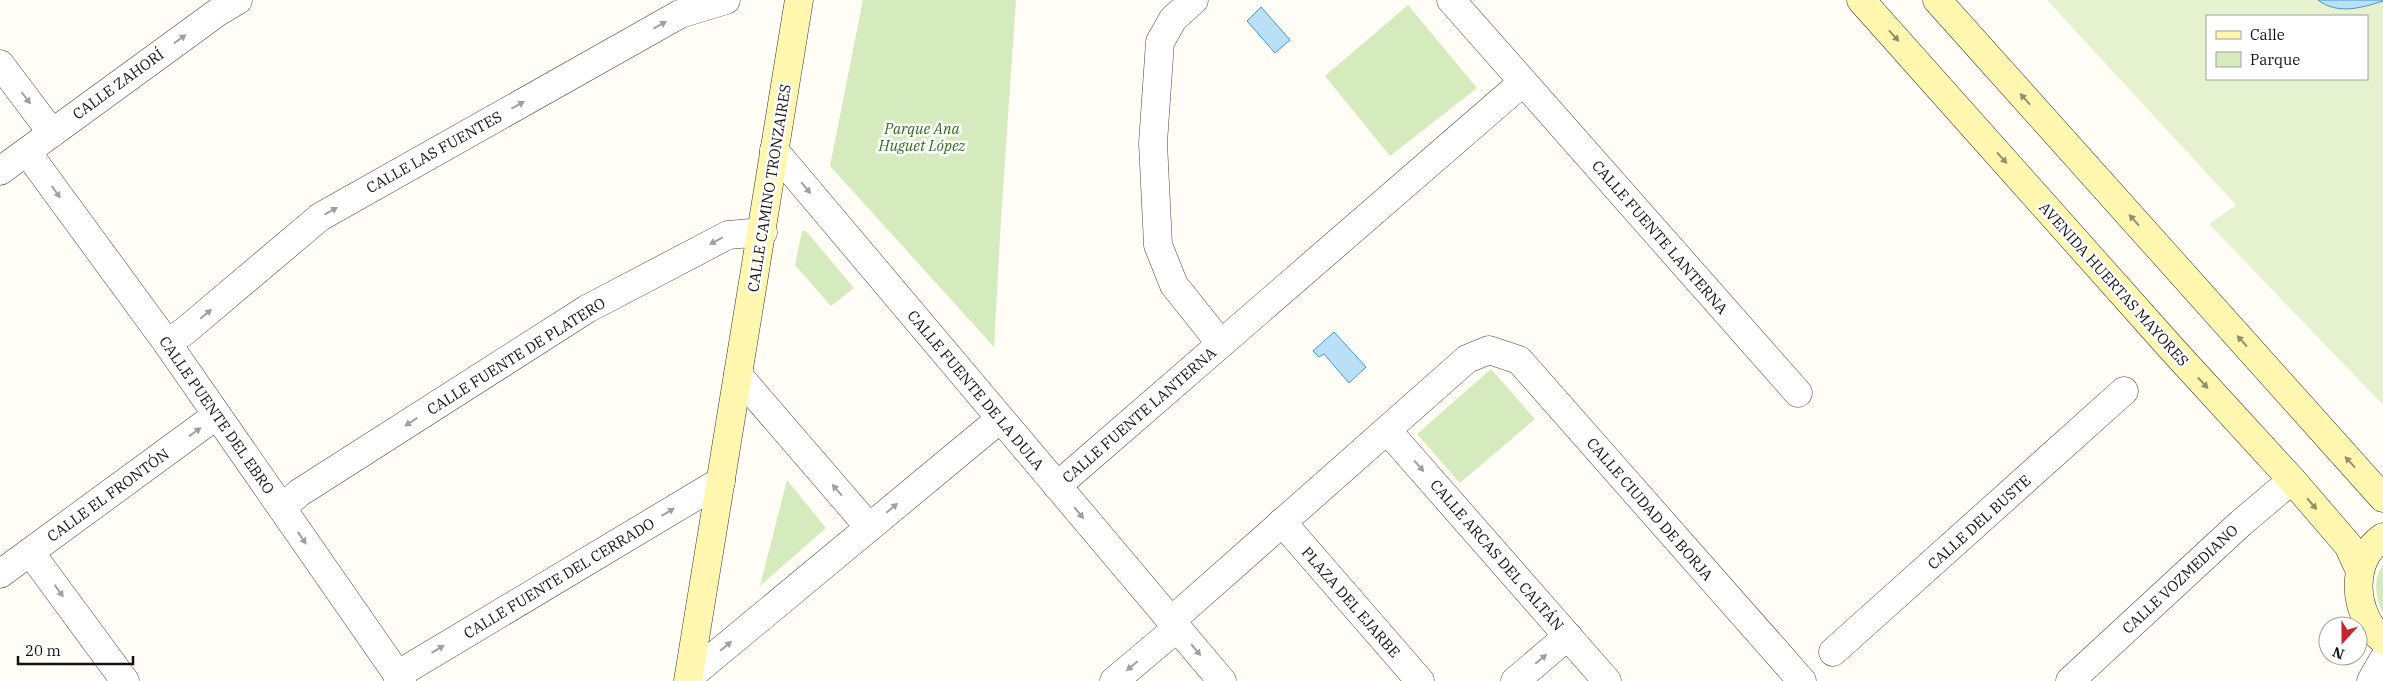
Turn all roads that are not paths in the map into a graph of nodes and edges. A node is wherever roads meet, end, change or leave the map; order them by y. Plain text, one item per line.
1 (726, 0) edge
2 (799, 0) edge
3 (1194, 0) edge
4 (1452, 0) edge
5 (1861, 0) edge
6 (1937, 0) edge
7 (222, 4) edge
8 (0, 64) edge
9 (1522, 82) junction
10 (52, 132) junction
11 (774, 150) junction
12 (27, 152) junction
13 (0, 171) edge
14 (763, 232) junction
15 (167, 343) junction
16 (1221, 344) junction
17 (738, 375) junction
18 (2124, 391) dead end
19 (1798, 393) dead end
20 (217, 416) junction
21 (1000, 419) junction
22 (1387, 430) junction
23 (2292, 480) junction
24 (721, 481) junction
25 (1057, 486) junction
26 (2383, 498) edge
27 (282, 508) junction
28 (1282, 522) junction
29 (869, 527) junction
30 (2383, 537) edge
31 (30, 552) junction
32 (2360, 571) junction
33 (0, 574) edge
34 (1174, 625) junction
35 (1568, 636) junction
36 (2383, 640) edge
37 (1833, 652) dead end
38 (2383, 660) edge
39 (399, 678) edge
40 (689, 679) edge
41 (125, 681) edge
42 (1114, 681) edge
43 (1222, 681) edge
44 (1420, 681) edge
45 (1515, 681) edge
46 (1607, 681) edge
47 (1802, 681) edge
48 (2070, 681) edge
49 (2371, 681) edge

15 -> 1 street, CALLE LAS FUENTES
2 - 11 street, CALLE CAMINO TRONZAIRES
3 - 16 street, CALLE FUENTE LANTERNA
4 - 9 street, CALLE FUENTE LANTERNA
5 -> 23 street, AVENIDA HUERTAS MAYORES
26 -> 6 street
10 -> 7 street, CALLE ZAHORÍ
8 -> 10 street
9 - 16 street, CALLE FUENTE LANTERNA
9 - 19 street, CALLE FUENTE LANTERNA
10 - 12 street, CALLE ZAHORÍ
11 - 14 street, CALLE CAMINO TRONZAIRES
11 -> 21 street, CALLE FUENTE DE LA DULA
12 - 13 street, CALLE ZAHORÍ
12 -> 15 street, CALLE PUENTE DEL EBRO
14 - 17 street, CALLE CAMINO TRONZAIRES
14 -> 27 street, CALLE FUENTE DE PLATERO
15 - 20 street, CALLE PUENTE DEL EBRO
16 - 25 street, CALLE FUENTE LANTERNA
17 - 24 street, CALLE CAMINO TRONZAIRES
29 -> 17 street
18 - 37 street, CALLE DEL BUSTE
20 - 27 street, CALLE PUENTE DEL EBRO
31 -> 20 street, CALLE EL FRONTÓN
21 - 25 street, CALLE FUENTE DE LA DULA
29 -> 21 street, CALLE CAMINO TRONZAIRES
22 - 28 street
22 -> 35 street, CALLE ARCAS DEL CALTÁN
22 - 47 street, CALLE CIUDAD DE BORJA
23 -> 32 street, AVENIDA HUERTAS MAYORES
23 - 48 street, CALLE VOZMEDIANO
39 -> 24 street, CALLE FUENTE DEL CERRADO
24 - 40 street, CALLE CAMINO TRONZAIRES
25 -> 34 street, CALLE FUENTE DE LA DULA
27 -> 39 street, CALLE PUENTE DEL EBRO
28 - 34 street
28 - 44 street, PLAZA DEL EJARBE
40 -> 29 street, CALLE CAMINO TRONZAIRES
30 - 32 street, AVENIDA HUERTAS MAYORES
31 - 33 street, CALLE EL FRONTÓN
31 -> 41 street
32 - 36 street, AVENIDA HUERTAS MAYORES
34 -> 42 street
34 -> 43 street, CALLE FUENTE DE LA DULA
45 -> 35 street
35 - 46 street, CALLE ARCAS DEL CALTÁN
38 - 49 street

